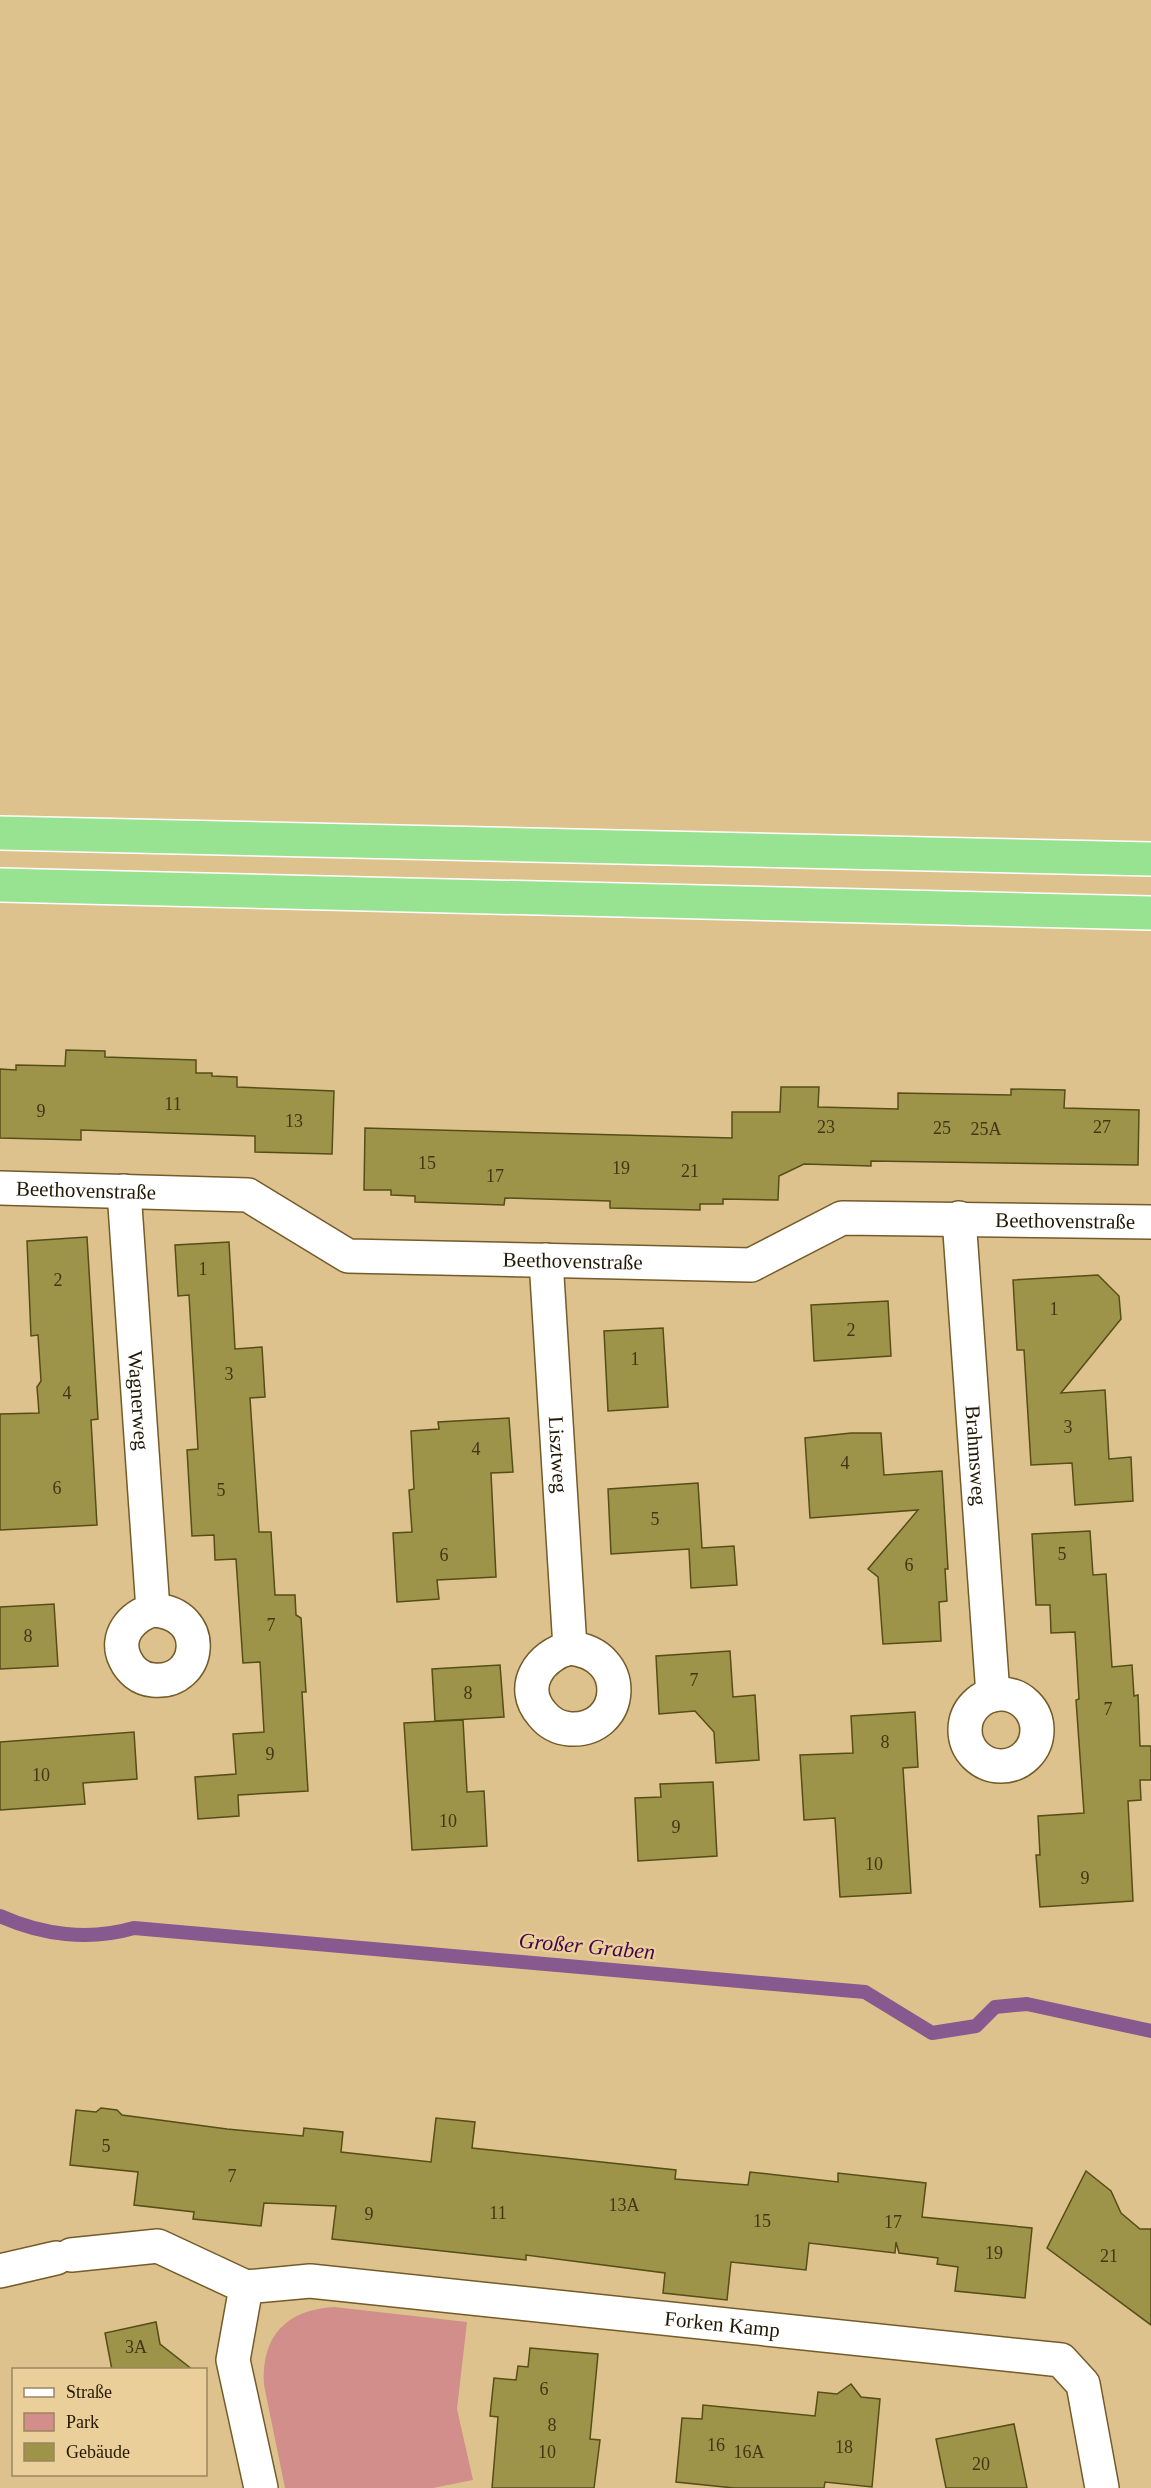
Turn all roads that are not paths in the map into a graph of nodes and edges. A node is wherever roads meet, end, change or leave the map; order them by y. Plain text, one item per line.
1 (0, 833) edge
2 (1151, 859) edge
3 (0, 885) edge
4 (1151, 913) edge
5 (0, 1188) edge
6 (124, 1191) junction
7 (959, 1218) junction
8 (1151, 1222) edge
9 (546, 1260) junction
10 (153, 1610) dead end
11 (570, 1648) dead end
12 (993, 1695) dead end
13 (0, 2271) edge
14 (246, 2288) junction
15 (261, 2488) edge
16 (1102, 2488) edge

1 - 2 highway
3 - 4 highway
5 - 6 street, Beethovenstraße
6 - 9 street, Beethovenstraße
6 - 10 street, Wagnerweg
7 - 8 street, Beethovenstraße
7 - 9 street, Beethovenstraße
7 - 12 street, Brahmsweg
9 - 11 street, Lisztweg
13 - 14 street
14 - 15 street
14 - 16 street, Forken Kamp

